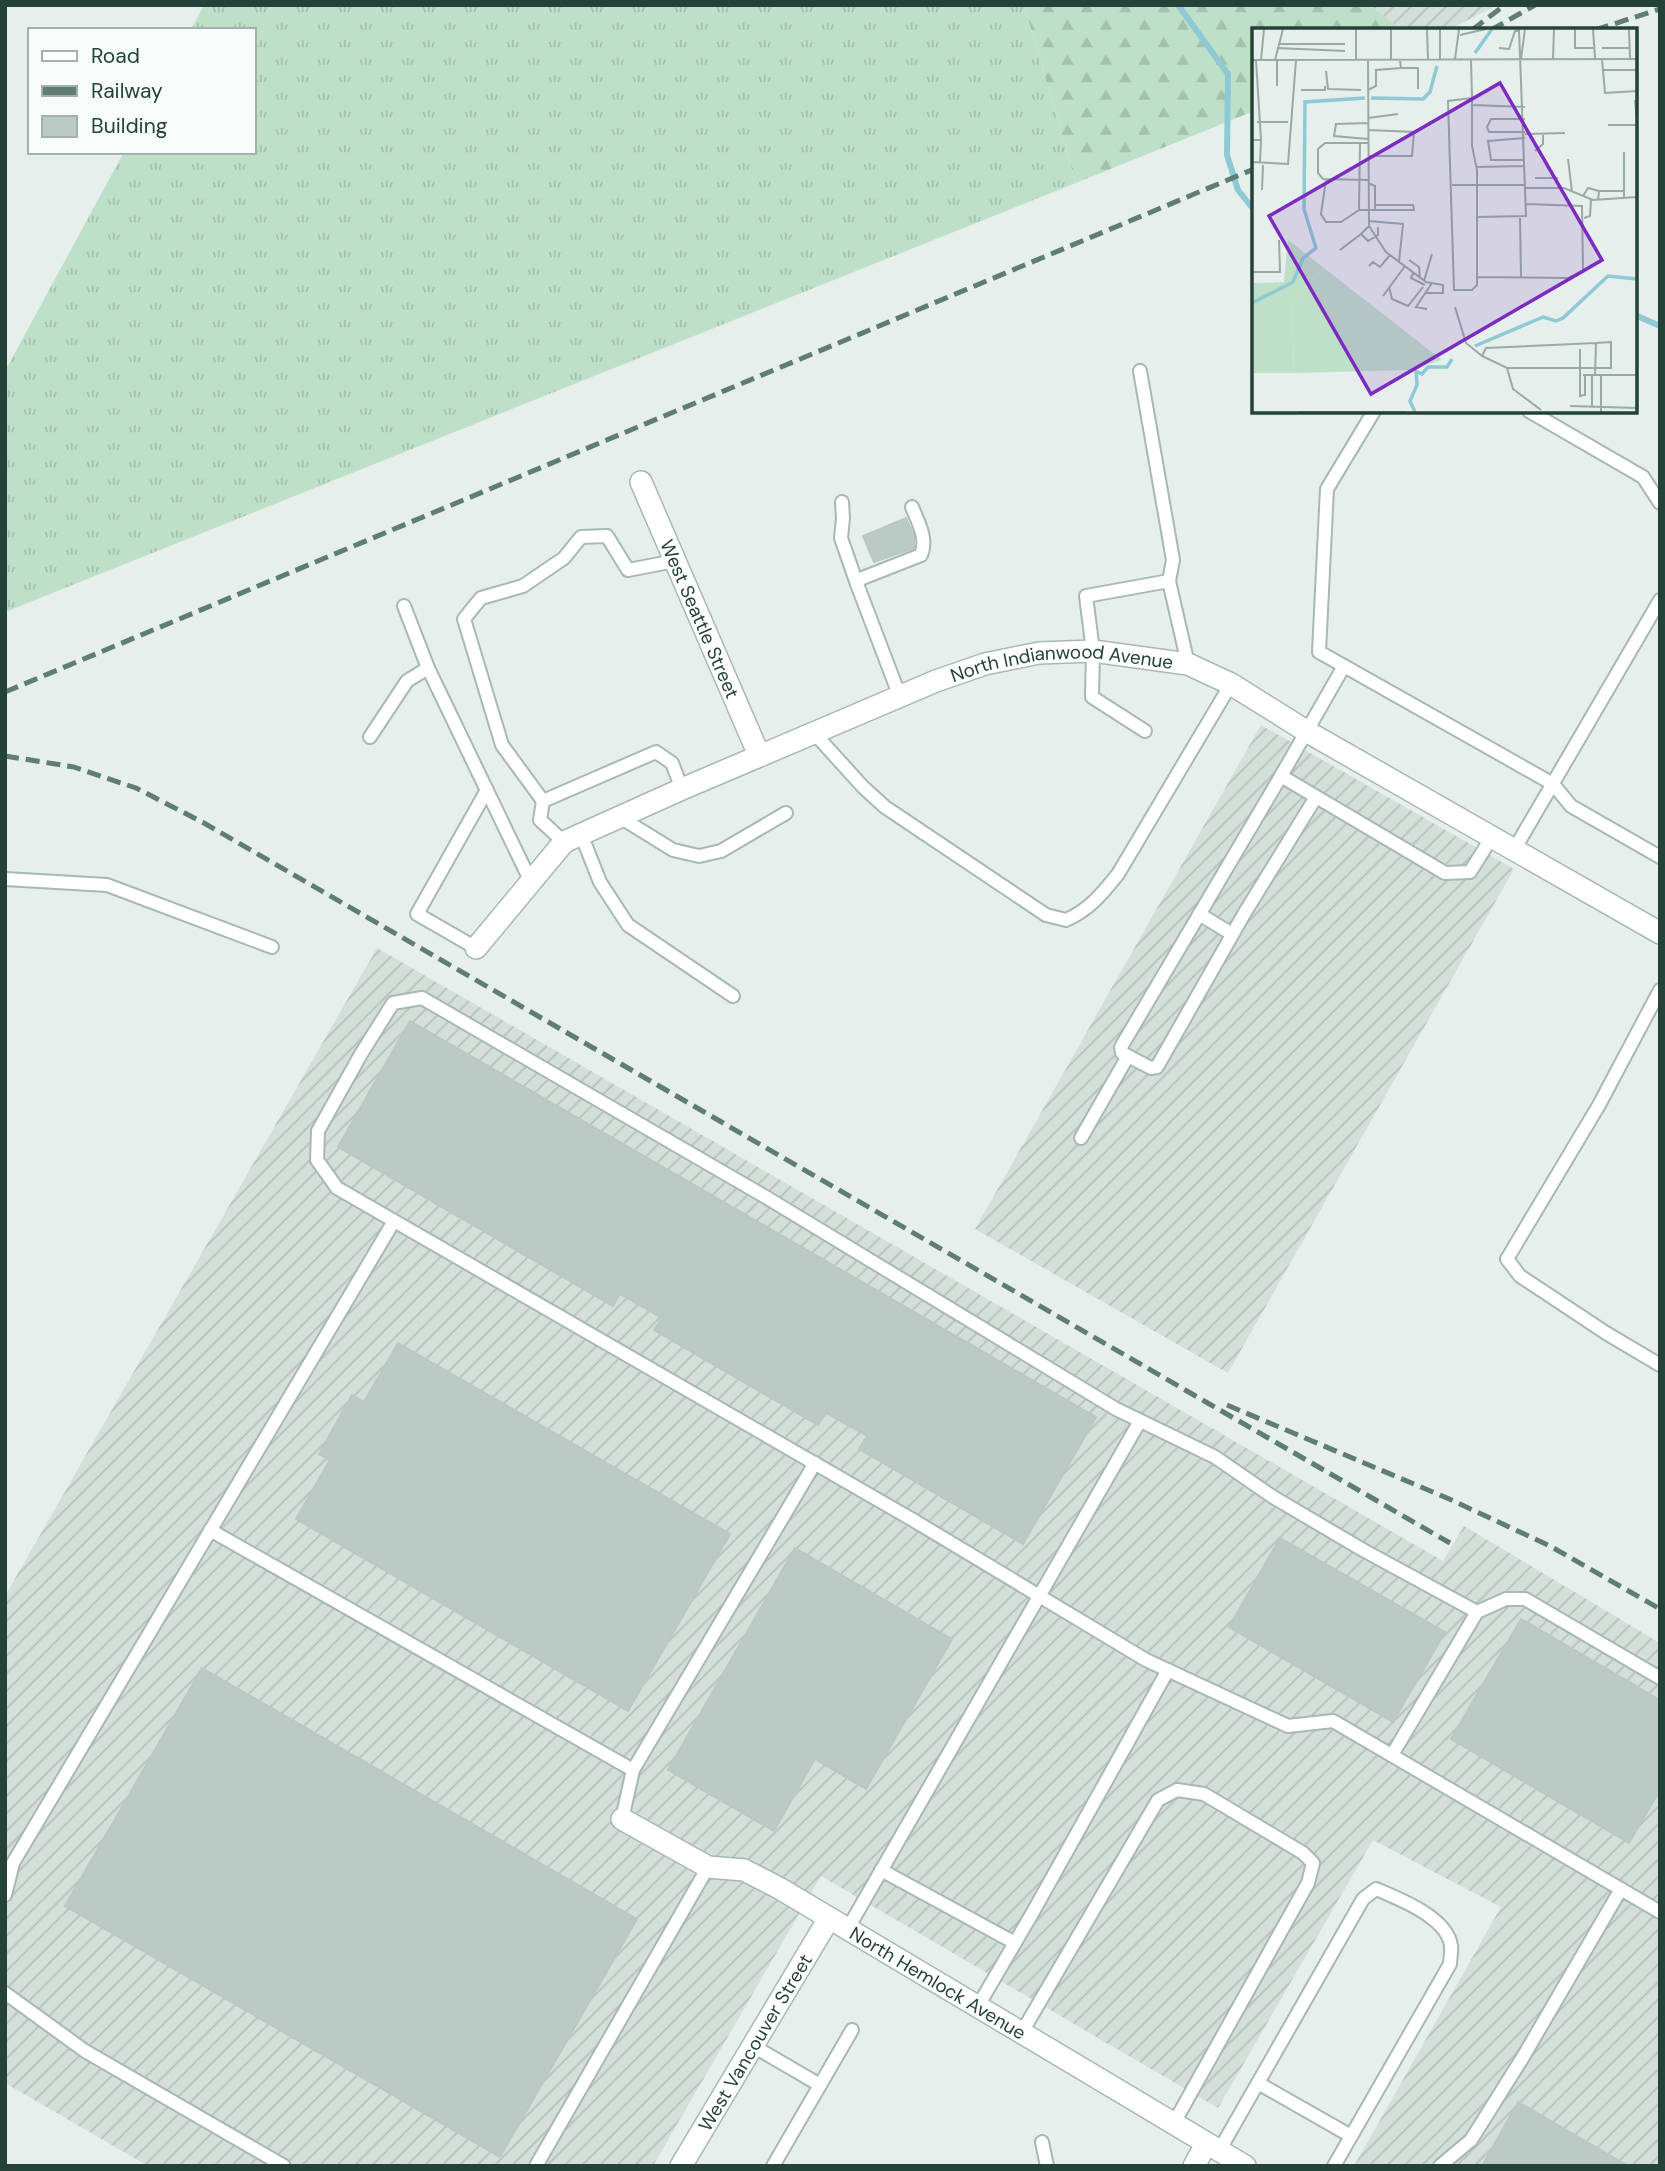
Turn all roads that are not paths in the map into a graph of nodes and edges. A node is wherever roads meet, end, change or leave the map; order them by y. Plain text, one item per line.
1 (1140, 371) dead end
2 (1373, 413) edge
3 (1531, 413) edge
4 (641, 482) dead end
5 (842, 502) dead end
6 (1660, 503) edge
7 (912, 506) dead end
8 (675, 561) junction
9 (1169, 581) junction
10 (857, 584) junction
11 (1660, 600) edge
12 (404, 606) dead end
13 (1093, 651) junction
14 (1188, 664) junction
15 (1344, 666) junction
16 (428, 668) junction
17 (1231, 684) junction
18 (900, 697) junction
19 (1145, 731) dead end
20 (1306, 731) junction
21 (815, 734) junction
22 (370, 737) dead end
23 (760, 755) junction
24 (1281, 776) junction
25 (1553, 784) junction
26 (682, 789) junction
27 (487, 790) junction
28 (1316, 797) junction
29 (543, 801) junction
30 (786, 813) dead end
31 (618, 816) junction
32 (1492, 837) junction
33 (573, 838) junction
34 (1514, 850) junction
35 (1660, 857) edge
36 (5, 879) edge
37 (531, 882) junction
38 (1199, 914) junction
39 (1660, 933) edge
40 (1232, 934) junction
41 (272, 947) dead end
42 (476, 948) joint
43 (1660, 990) edge
44 (733, 996) dead end
45 (1128, 1056) junction
46 (1081, 1138) dead end
47 (394, 1221) junction
48 (1660, 1365) edge
49 (1140, 1420) junction
50 (815, 1464) junction
51 (210, 1530) junction
52 (1040, 1595) junction
53 (1477, 1612) junction
54 (1168, 1670) junction
55 (1660, 1678) edge
56 (1392, 1755) junction
57 (633, 1770) junction
58 (622, 1819) joint
59 (708, 1867) junction
60 (881, 1870) junction
61 (1621, 1889) junction
62 (5, 1895) edge
63 (1660, 1912) edge
64 (838, 1925) junction
65 (1015, 1943) junction
66 (5, 1993) edge
67 (978, 2006) junction
68 (852, 2030) dead end
69 (1022, 2032) junction
70 (753, 2046) junction
71 (1258, 2083) junction
72 (820, 2085) junction
73 (1174, 2123) junction
74 (1351, 2136) junction
75 (1042, 2142) dead end
76 (1213, 2147) junction
77 (285, 2166) edge
78 (536, 2166) edge
79 (681, 2166) edge
80 (773, 2166) edge
81 (1046, 2166) edge
82 (1194, 2166) edge
83 (1245, 2166) edge
84 (1334, 2166) edge
85 (1440, 2166) edge

1 - 9 lane
2 - 15 lane
3 - 6 lane
4 - 8 street, West Seattle Street
5 - 10 lane
7 - 10 lane
8 - 23 street, West Seattle Street
8 - 29 lane
9 - 13 lane
9 - 14 lane
10 - 18 lane
11 - 25 lane
12 - 16 lane
13 - 14 street, North Indianwood Avenue
13 - 18 street, North Indianwood Avenue
13 - 19 lane
14 - 17 street, North Indianwood Avenue
15 - 20 lane
15 - 25 lane
16 - 22 lane
16 - 27 lane
17 - 20 street, North Indianwood Avenue
17 - 21 lane
18 - 21 street, North Indianwood Avenue
20 - 24 lane
20 - 32 street, North Indianwood Avenue
21 - 23 street, North Indianwood Avenue
23 - 26 street, North Indianwood Avenue
24 - 28 lane
24 - 38 lane
25 - 34 lane
25 - 35 lane
26 - 29 lane
26 - 31 street, North Indianwood Avenue
27 - 37 lane
27 - 42 lane
28 - 32 lane
28 - 40 lane
29 - 33 lane
30 - 31 lane
31 - 33 street, North Indianwood Avenue
32 - 34 street, North Indianwood Avenue
33 - 37 street, North Indianwood Avenue
33 - 44 lane
34 - 39 street, North Indianwood Avenue
36 - 41 lane
37 - 42 street, North Indianwood Avenue
38 - 40 lane
38 - 45 lane
40 - 45 lane
43 - 48 lane
45 - 46 lane
47 - 49 lane
47 - 50 lane
47 - 51 lane
49 - 52 lane
49 - 53 lane
50 - 52 lane
50 - 57 lane
51 - 57 lane
51 - 62 lane
52 - 54 lane
52 - 60 lane
53 - 55 lane
53 - 56 lane
54 - 56 lane
54 - 65 lane
56 - 61 lane
57 - 58 lane
58 - 59 street, North Hemlock Avenue
59 - 64 street, North Hemlock Avenue
59 - 78 lane
60 - 64 lane
60 - 65 lane
61 - 63 lane
61 - 85 lane
64 - 67 street, North Hemlock Avenue
64 - 70 street, West Vancouver Street
65 - 67 lane
66 - 77 lane
67 - 69 street, North Hemlock Avenue
68 - 72 lane
69 - 73 street, North Hemlock Avenue
69 - 73 lane
70 - 72 lane
70 - 79 street, West Vancouver Street
71 - 74 lane
71 - 74 lane
71 - 76 lane
72 - 80 lane
73 - 76 street, North Hemlock Avenue
74 - 84 lane
75 - 81 lane
76 - 82 street
76 - 83 street, North Hemlock Avenue

